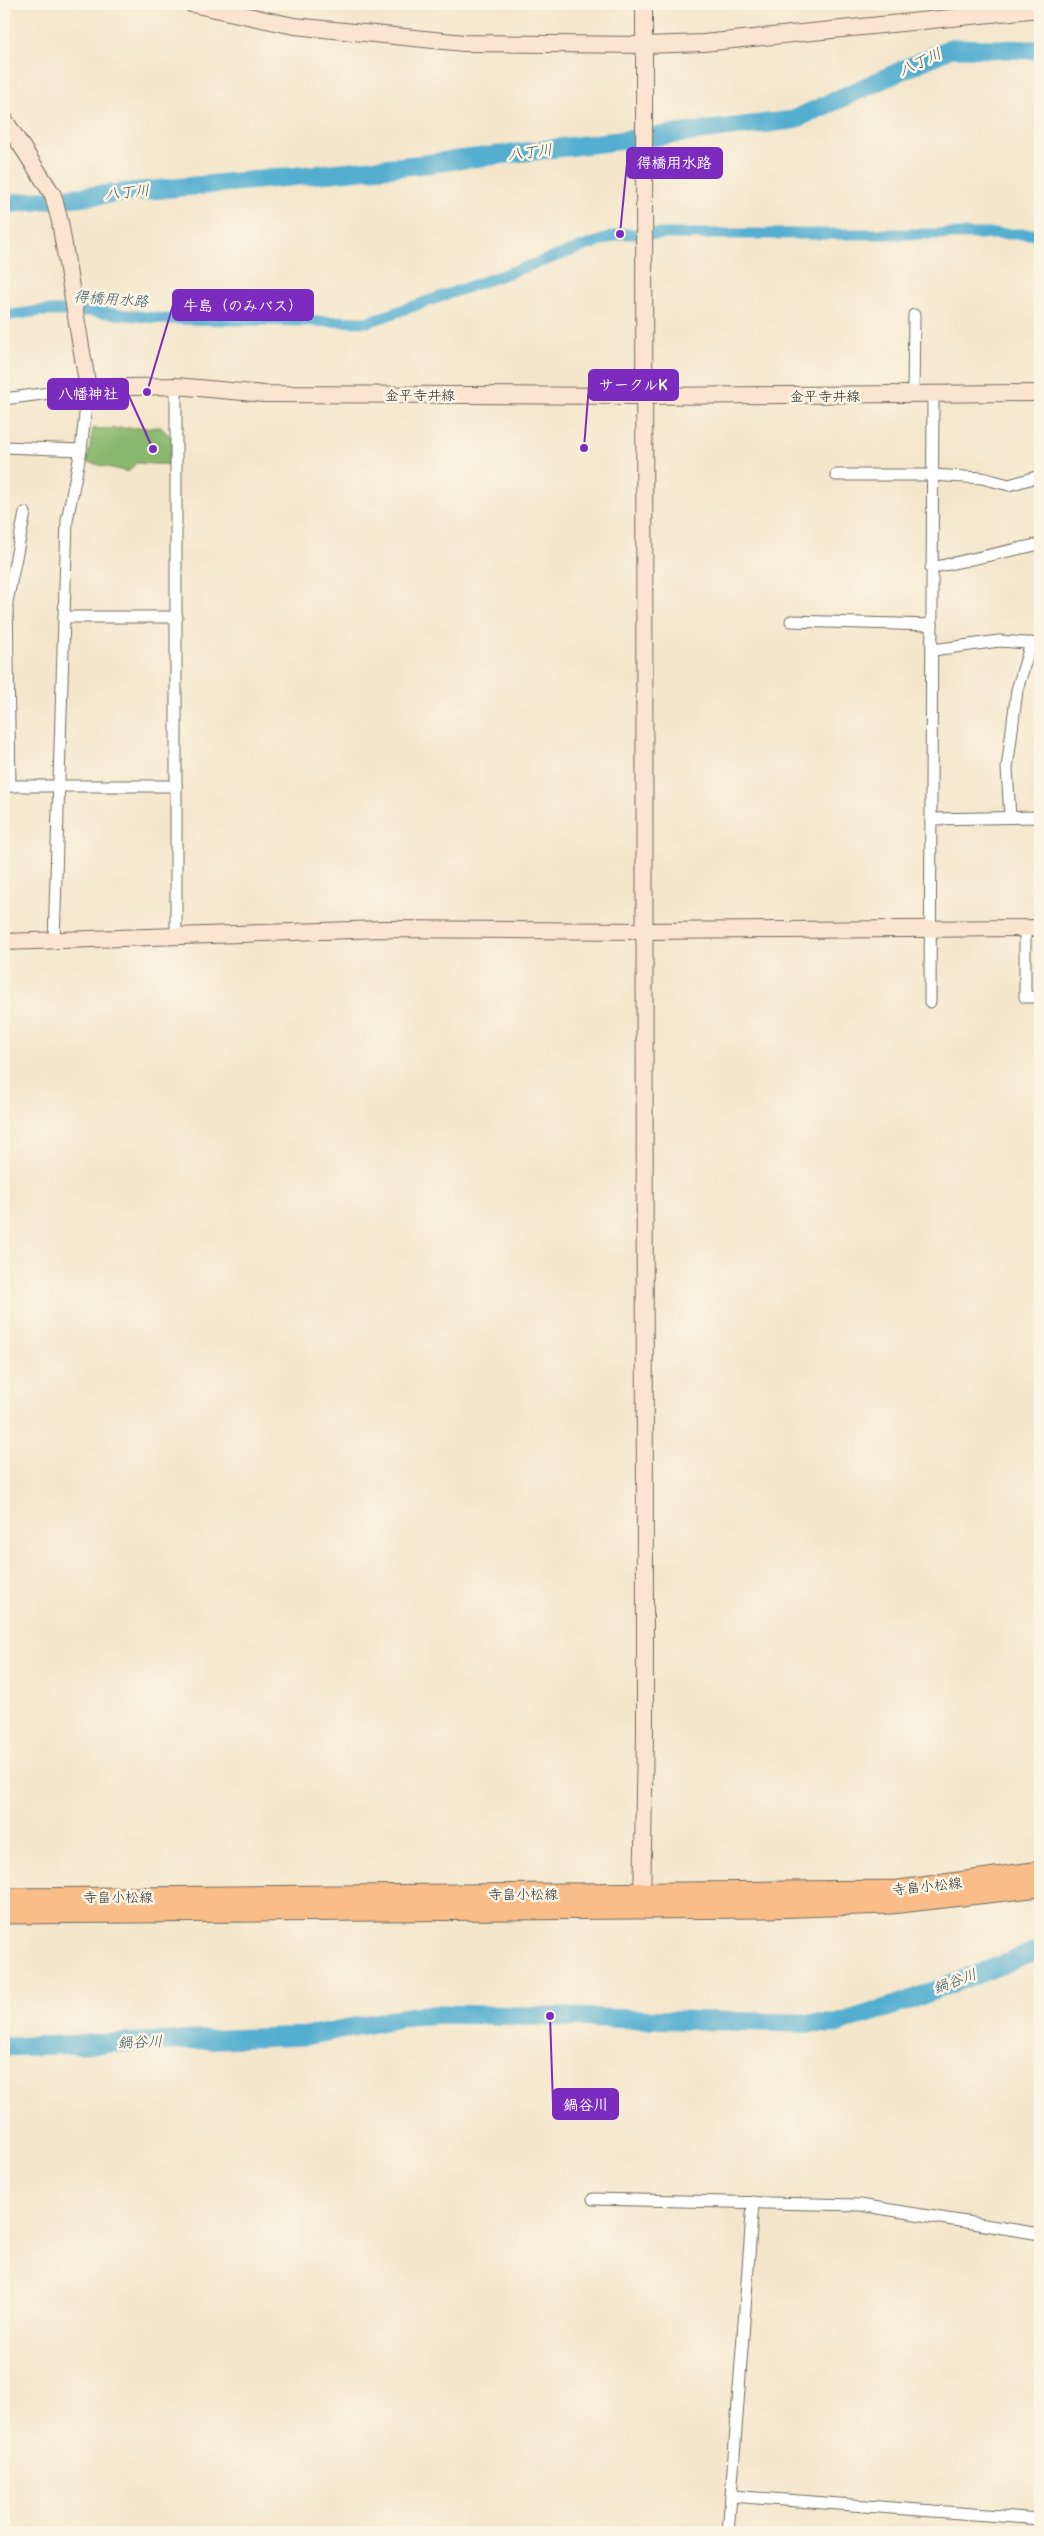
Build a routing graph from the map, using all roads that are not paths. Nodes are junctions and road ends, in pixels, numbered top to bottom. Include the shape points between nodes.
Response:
1 (192, 4) edge
2 (644, 4) edge
3 (1040, 9) edge
4 (644, 45) junction
5 (4, 119) edge
6 (914, 315) dead end
7 (176, 386) junction
8 (88, 388) junction
9 (1040, 393) edge
10 (933, 394) junction
11 (913, 395) junction
12 (643, 396) junction
13 (4, 399) edge
14 (4, 447) edge
15 (81, 450) junction
16 (836, 475) dead end
17 (931, 475) junction
18 (1040, 476) edge
19 (25, 512) dead end
20 (1040, 544) edge
21 (931, 568) junction
22 (64, 618) junction
23 (177, 618) junction
24 (791, 621) dead end
25 (932, 625) junction
26 (1035, 643) edge
27 (933, 650) junction
28 (58, 785) junction
29 (7, 786) edge
30 (176, 786) junction
31 (1010, 817) junction
32 (1040, 817) edge
33 (932, 819) junction
34 (1032, 928) edge
35 (931, 930) junction
36 (643, 931) junction
37 (176, 937) junction
38 (4, 942) edge
39 (54, 942) junction
40 (1040, 997) edge
41 (930, 1002) dead end
42 (1040, 1871) edge
43 (1040, 1887) edge
44 (4, 1898) edge
45 (643, 1900) junction
46 (4, 1914) edge
47 (594, 2199) dead end
48 (753, 2202) junction
49 (1040, 2234) edge
50 (731, 2496) junction
51 (1040, 2519) edge
52 (728, 2532) edge

1 - 4 street via 294,26 464,44
2 - 4 street
3 - 4 street via 703,43
4 - 12 street
5 - 8 street via 53,195
6 - 11 street
7 - 8 street, 金平寺井線
7 - 12 street, 金平寺井線 via 264,394
7 - 23 street
8 - 13 street
8 - 15 street
9 - 10 street, 金平寺井線
10 - 11 street, 金平寺井線
10 - 17 street
11 - 12 street, 金平寺井線
12 - 36 street
14 - 15 street
15 - 22 street via 67,520
16 - 17 street
17 - 18 street via 982,478 1009,485
17 - 21 street
19 - 29 street via 7,602
20 - 21 street
21 - 25 street
22 - 23 street
22 - 28 street
23 - 30 street
24 - 25 street
25 - 27 street
26 - 27 street via 999,641
26 - 31 street via 1017,690 1007,769
27 - 33 street
28 - 29 street
28 - 30 street
28 - 39 street
30 - 37 street
31 - 32 street
31 - 33 street
33 - 35 street
34 - 35 street
34 - 40 street via 1025,997
35 - 36 street
35 - 41 street
36 - 37 street via 382,929
36 - 45 street
37 - 39 street
38 - 39 street
42 - 45 main road, 寺畠小松線 via 899,1890
43 - 45 main road, 寺畠小松線 via 892,1904 769,1908
44 - 45 main road, 寺畠小松線
45 - 46 main road, 寺畠小松線
47 - 48 street
48 - 49 street via 860,2206
48 - 50 street
50 - 51 street
50 - 52 street

